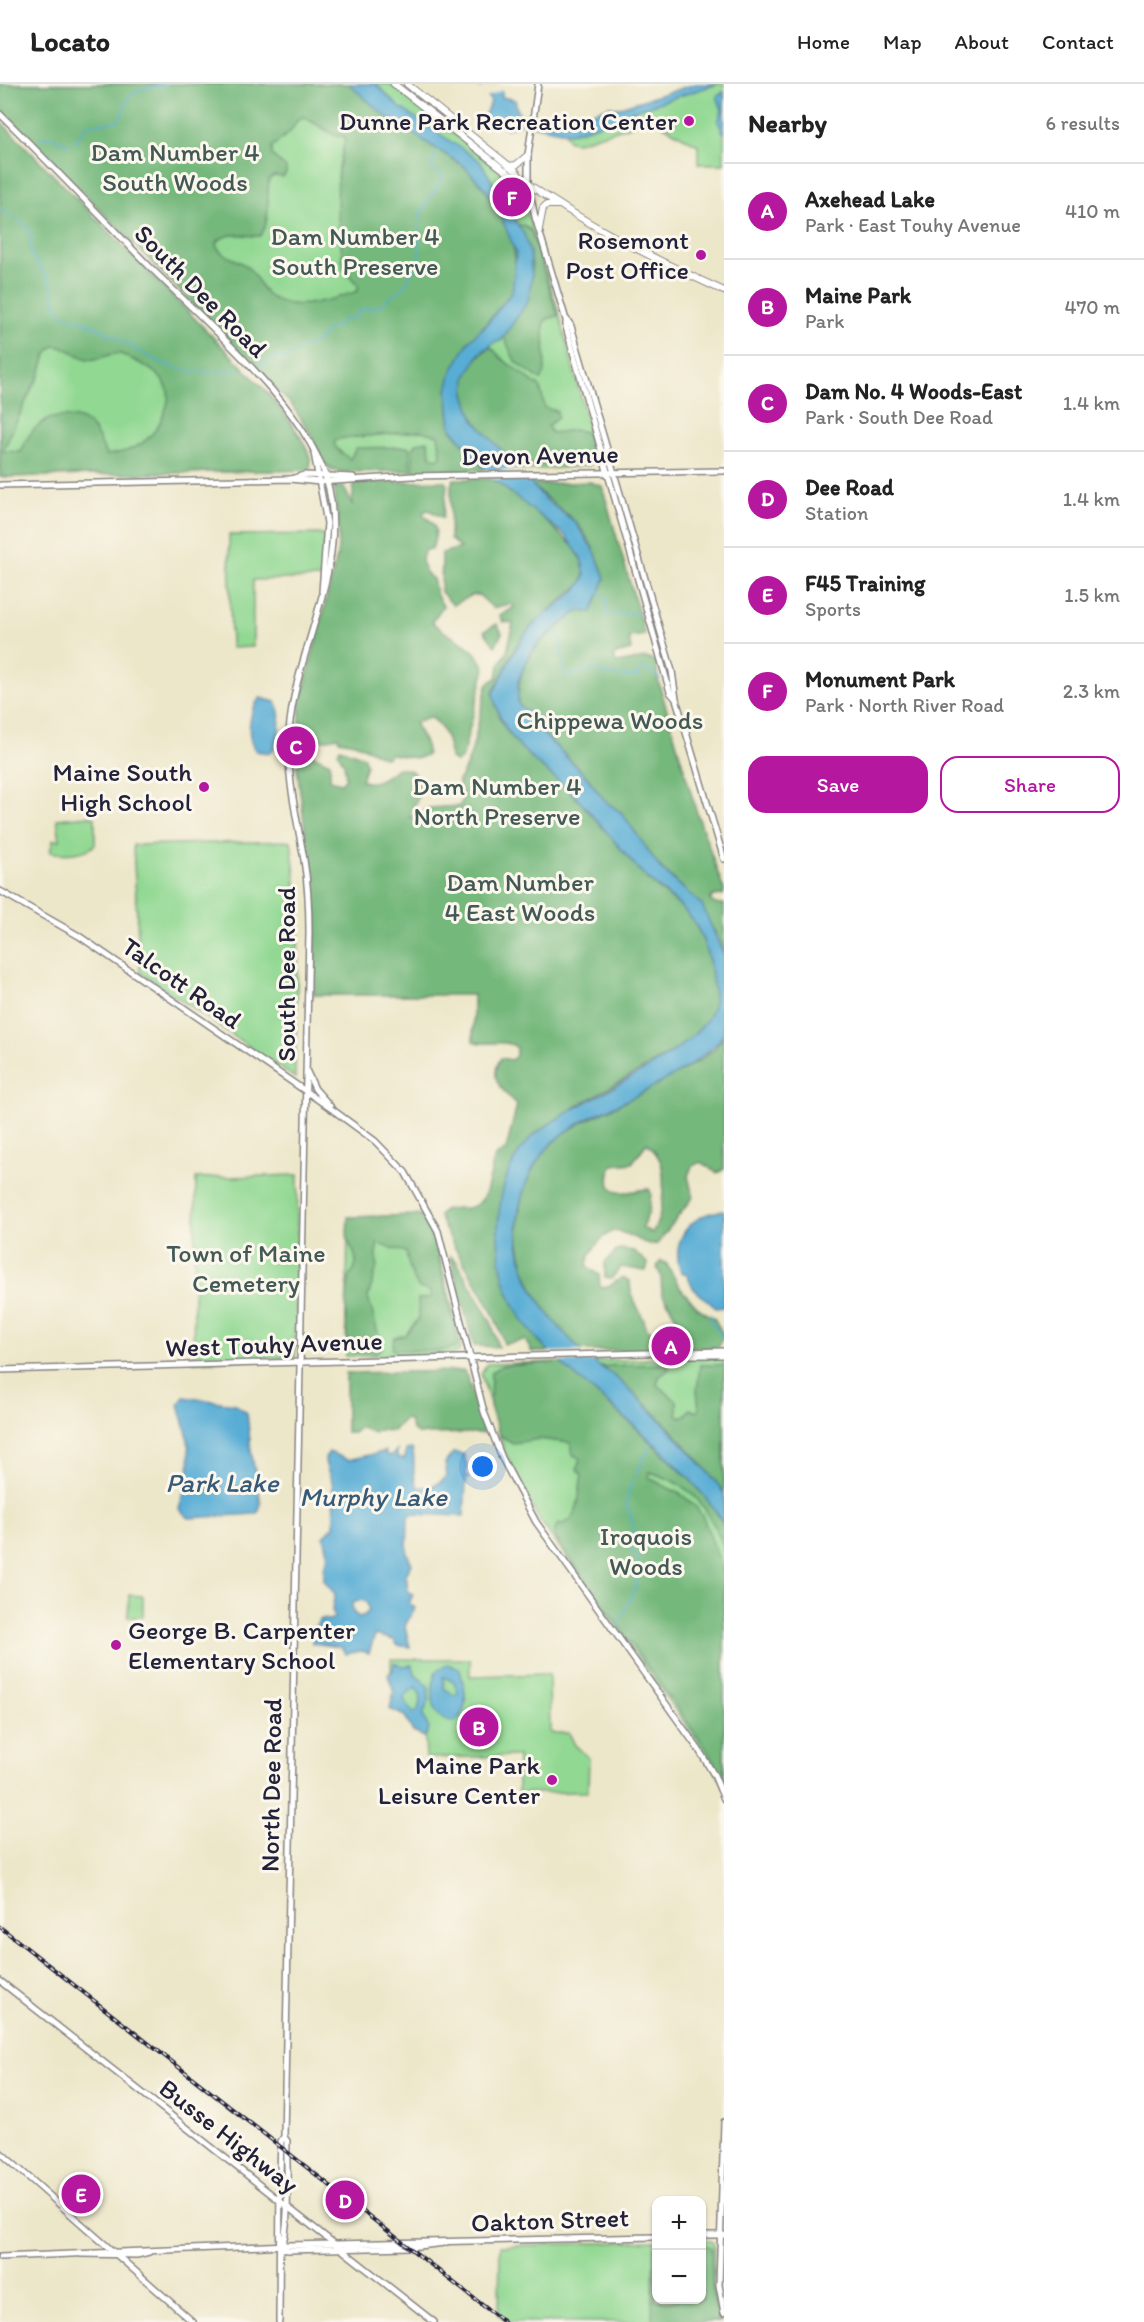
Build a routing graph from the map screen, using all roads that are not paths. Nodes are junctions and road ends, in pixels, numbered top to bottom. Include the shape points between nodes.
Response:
1 (394, 84) edge
2 (407, 84) edge
3 (538, 84) edge
4 (0, 114) edge
5 (528, 155) junction
6 (509, 166) junction
7 (521, 179) junction
8 (528, 184) junction
9 (560, 205) junction
10 (539, 229) junction
11 (724, 291) edge
12 (566, 320) junction
13 (314, 451) junction
14 (724, 471) edge
15 (318, 474) junction
16 (325, 474) junction
17 (606, 474) junction
18 (615, 474) junction
19 (357, 478) junction
20 (290, 479) junction
21 (327, 481) junction
22 (320, 482) junction
23 (0, 485) edge
24 (322, 592) junction
25 (676, 699) junction
26 (724, 859) edge
27 (0, 891) edge
28 (305, 1067) junction
29 (305, 1091) junction
30 (333, 1110) junction
31 (724, 1353) edge
32 (470, 1358) junction
33 (298, 1362) junction
34 (0, 1370) edge
35 (723, 1797) edge
36 (0, 1981) edge
37 (724, 2122) edge
38 (284, 2137) junction
39 (0, 2152) edge
40 (280, 2181) junction
41 (268, 2191) junction
42 (280, 2200) junction
43 (285, 2205) junction
44 (706, 2235) edge
45 (722, 2235) edge
46 (652, 2236) edge
47 (97, 2237) junction
48 (445, 2243) junction
49 (335, 2244) junction
50 (281, 2248) junction
51 (341, 2249) junction
52 (93, 2252) junction
53 (150, 2252) junction
54 (114, 2253) junction
55 (79, 2254) junction
56 (137, 2255) junction
57 (0, 2257) edge
58 (133, 2270) junction
59 (724, 2313) edge
60 (193, 2322) edge
61 (279, 2322) edge
62 (434, 2322) edge

1 - 7 main road via 496,165
2 - 6 main road
3 - 5 main road
4 - 13 main road, South Dee Road via 248,366 294,416
5 - 6 main road
5 - 8 main road
6 - 7 main road
7 - 8 main road
8 - 9 main road
8 - 10 main road
9 - 10 main road via 543,208
9 - 11 main road
10 - 12 main road
12 - 17 main road
12 - 18 main road
13 - 15 main road, South Dee Road
13 - 16 main road, South Dee Road
14 - 18 main road, Devon Avenue
15 - 16 main road, Devon Avenue
15 - 20 main road, Devon Avenue
15 - 22 main road, South Dee Road
16 - 19 main road, Devon Avenue
16 - 21 main road, South Dee Road
17 - 18 main road, Devon Avenue
17 - 19 main road, Devon Avenue
17 - 25 main road via 670,692
18 - 25 main road via 672,671
19 - 21 main road, Devon Avenue
20 - 22 main road, Devon Avenue
20 - 23 main road, Devon Avenue
21 - 22 main road, Devon Avenue
21 - 24 main road, South Dee Road via 333,540
22 - 24 main road, South Dee Road via 327,527
24 - 28 main road, South Dee Road via 294,695 289,733 290,786 305,864 309,911
25 - 26 main road
27 - 29 main road, Talcott Road via 79,936
28 - 29 main road, South Dee Road
28 - 30 main road via 315,1089
29 - 30 main road, Talcott Road
29 - 33 main road, South Dee Road
30 - 32 main road, Talcott Road via 391,1156 423,1201 444,1250
31 - 32 main road, West Touhy Avenue
32 - 33 main road, West Touhy Avenue
32 - 35 main road, Talcott Road via 492,1434 532,1516 699,1750
33 - 34 main road, West Touhy Avenue
33 - 38 main road, North Dee Road
36 - 41 main road, Busse Highway
37 - 45 main road
38 - 40 main road, North Dee Road via 280,2141
38 - 43 main road, North Dee Road
39 - 47 main road
40 - 41 main road
40 - 42 main road, North Dee Road
41 - 42 main road, Busse Highway
42 - 43 main road, Busse Highway
42 - 50 main road, North Dee Road
43 - 49 main road, Busse Highway
43 - 50 main road, North Dee Road via 285,2240
44 - 45 main road
45 - 59 main road
46 - 48 main road, Oakton Street
47 - 52 main road
47 - 54 main road
48 - 49 main road, Oakton Street
48 - 51 main road, Oakton Street
49 - 50 main road, Oakton Street
49 - 51 main road, Busse Highway
50 - 51 main road, Oakton Street
50 - 53 main road, Oakton Street
50 - 61 main road, North Dee Road
51 - 62 main road, Busse Highway
52 - 54 main road, Oakton Street
52 - 55 main road, Oakton Street
53 - 54 main road, Oakton Street
53 - 56 main road, Oakton Street
54 - 55 main road, Oakton Street
54 - 56 main road, Oakton Street
54 - 58 main road
55 - 57 main road, Oakton Street
56 - 58 main road
58 - 60 main road

